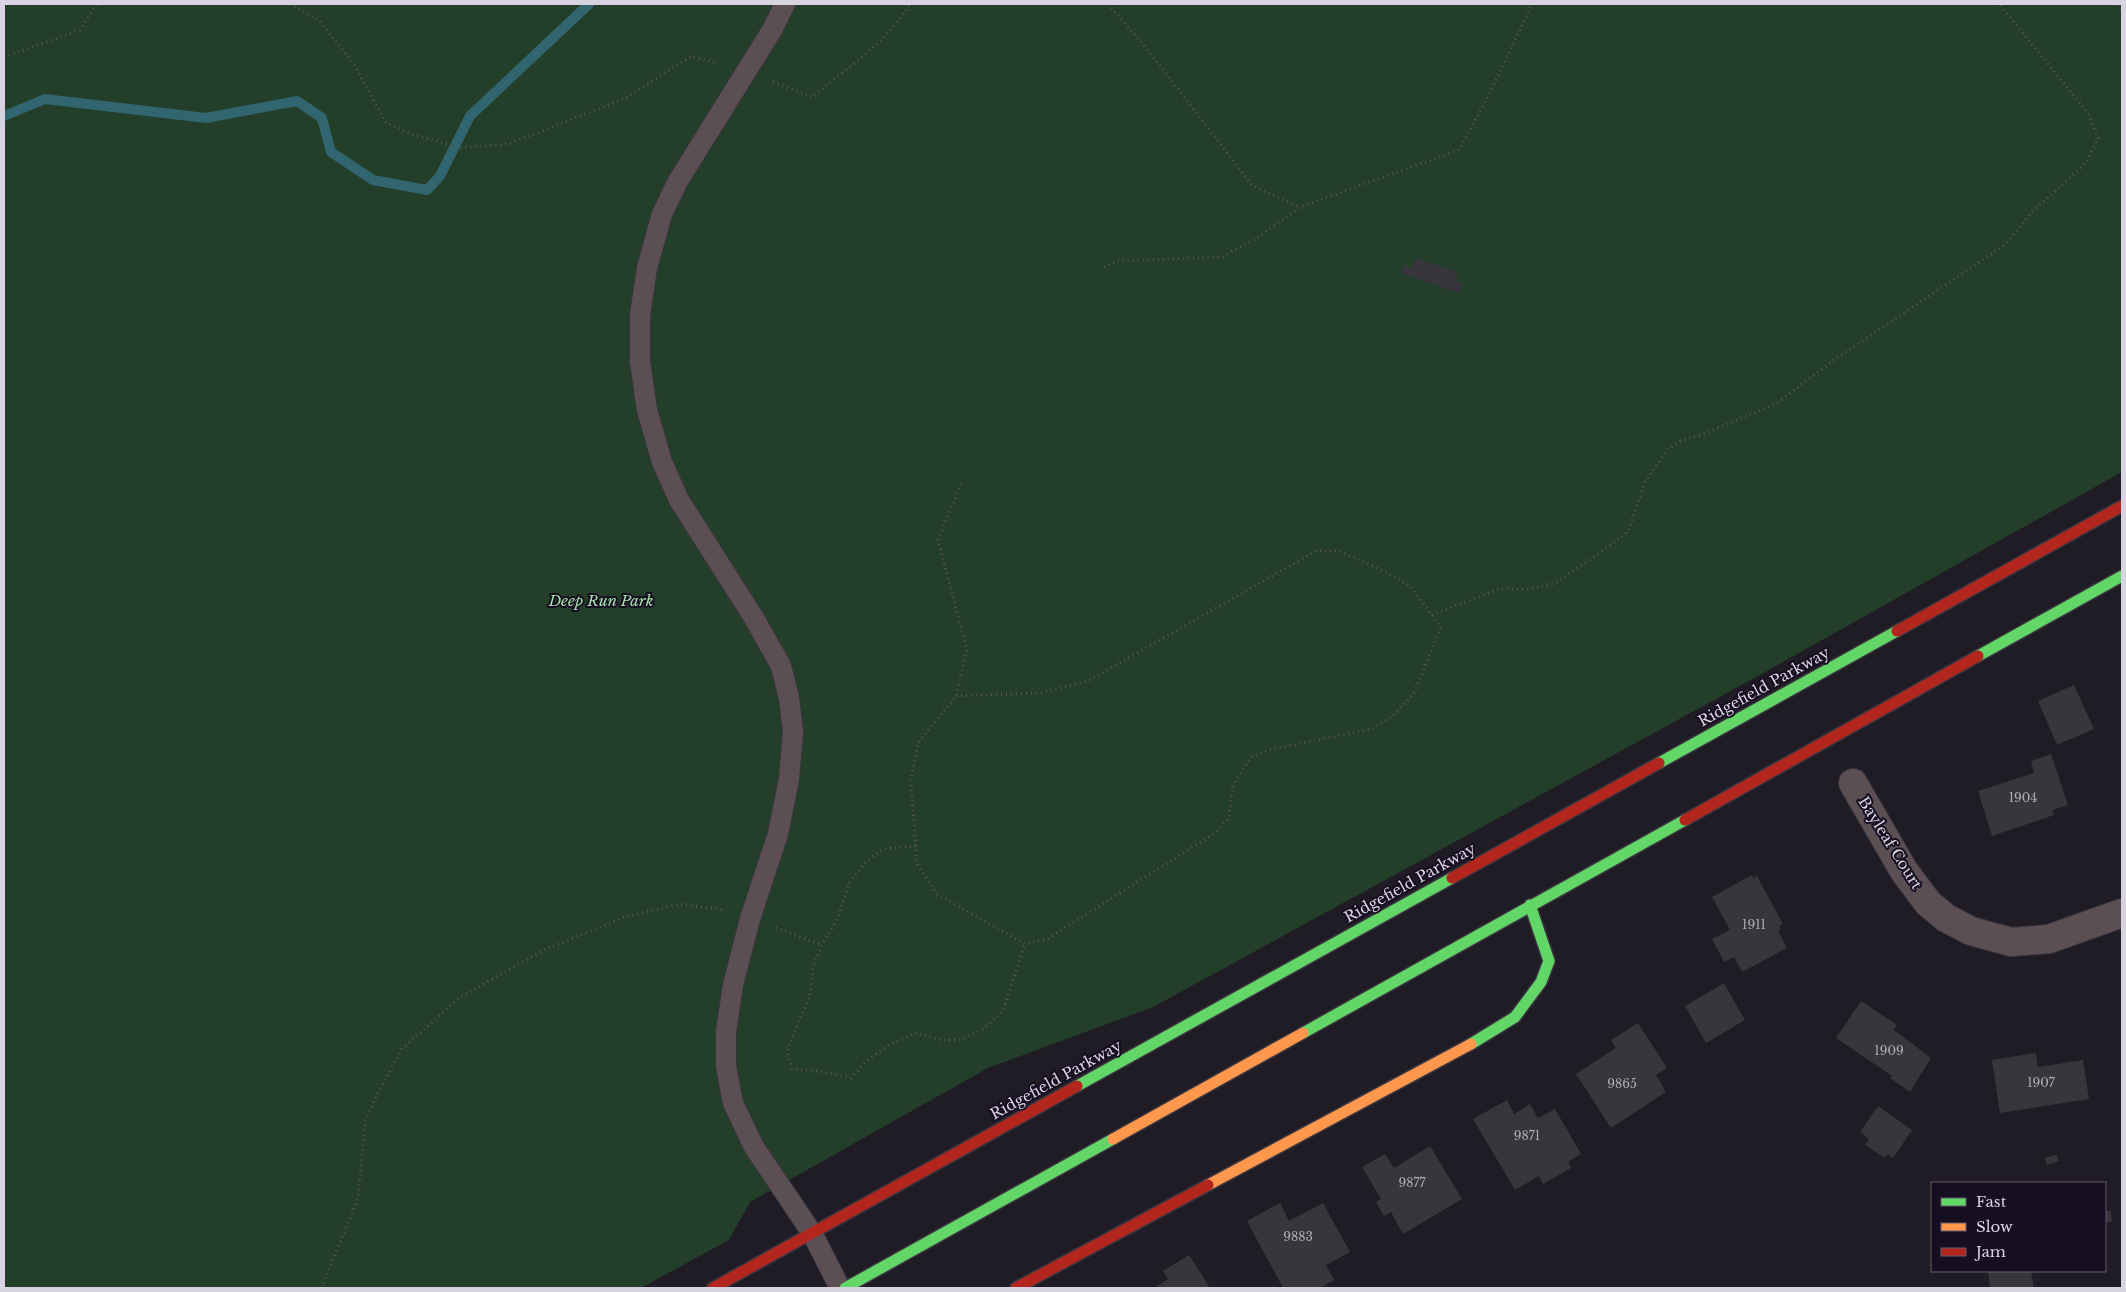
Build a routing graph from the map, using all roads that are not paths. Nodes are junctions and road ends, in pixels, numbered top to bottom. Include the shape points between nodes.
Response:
1 (785, 4) edge
2 (2122, 506) edge
3 (2122, 576) edge
4 (1853, 783) dead end
5 (1530, 905) junction
6 (2122, 913) edge
7 (812, 1234) junction
8 (714, 1288) edge
9 (840, 1288) edge
10 (845, 1288) edge
11 (1016, 1288) edge

1 - 7 lane via 678,181 662,214 647,268 640,315 640,362 647,410 662,462 679,500 781,666 790,698 793,732 790,779 778,834 750,919 733,985 726,1032 726,1066 734,1103 754,1147
2 - 7 main road, Ridgefield Parkway
3 - 5 main road
4 - 6 street, Bayleaf Court via 1904,871 1928,903 1946,918 1971,931 2011,942 2049,939
5 - 10 main road
5 - 11 main road via 1549,961 1541,982 1515,1017 1479,1040
7 - 8 main road, Ridgefield Parkway
7 - 9 lane

